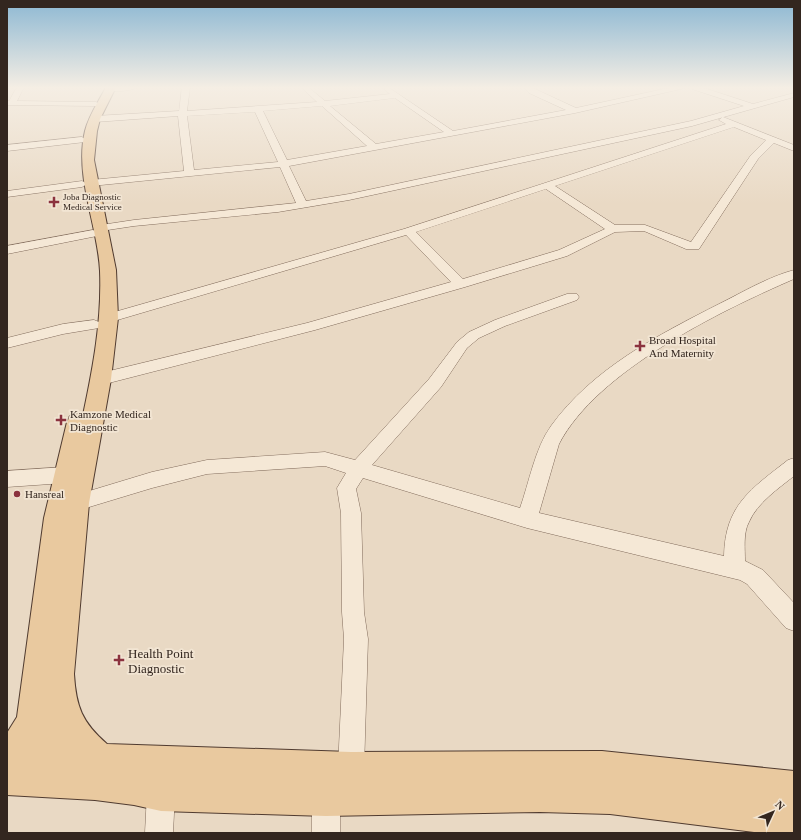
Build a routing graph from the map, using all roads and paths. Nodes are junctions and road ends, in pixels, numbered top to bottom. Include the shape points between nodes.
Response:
1 (87, 126) edge
2 (93, 126) edge
3 (183, 126) edge
4 (266, 126) edge
5 (351, 126) edge
6 (441, 126) edge
7 (494, 126) edge
8 (673, 126) edge
9 (720, 126) edge
10 (737, 126) edge
11 (452, 134) junction
12 (772, 140) junction
13 (7, 148) edge
14 (84, 148) junction
15 (375, 148) junction
16 (794, 148) edge
17 (283, 164) junction
18 (188, 173) junction
19 (87, 184) junction
20 (548, 186) junction
21 (7, 194) edge
22 (303, 205) junction
23 (613, 229) junction
24 (97, 231) junction
25 (408, 231) junction
26 (7, 250) edge
27 (794, 274) edge
28 (460, 284) junction
29 (572, 297) dead end
30 (102, 321) junction
31 (7, 343) edge
32 (101, 379) junction
33 (794, 465) edge
34 (359, 468) junction
35 (65, 475) junction
36 (7, 479) edge
37 (76, 503) junction
38 (526, 519) junction
39 (735, 569) junction
40 (794, 620) edge
41 (66, 719) junction
42 (101, 761) junction
43 (22, 768) edge
44 (351, 769) junction
45 (794, 789) edge
46 (161, 793) junction
47 (326, 798) junction
48 (794, 817) edge
49 (159, 833) edge
50 (326, 833) edge

1 - 14 main road
2 - 14 main road
3 - 18 street
4 - 17 street
5 - 15 street
6 - 11 street
7 - 11 street
8 - 22 street
9 - 20 street
10 - 12 street
11 - 15 street
12 - 16 street
12 - 23 street via 754,157 695,246 645,228
13 - 14 street
14 - 19 main road
15 - 17 street
17 - 18 street
17 - 22 street
18 - 19 street
19 - 21 street
19 - 24 main road
20 - 23 street
20 - 25 street
22 - 24 street via 134,223
23 - 28 street via 563,253
24 - 26 street
24 - 30 main road via 96,272
25 - 28 street
25 - 30 street
27 - 38 street via 752,292 665,338 608,377 581,402 557,431 550,444
28 - 32 street via 310,327
29 - 34 street via 474,335 462,345 435,383
30 - 31 street
30 - 32 main road
30 - 35 main road
32 - 37 main road
33 - 39 street via 753,501 739,521 734,545
34 - 37 street via 325,459 207,467 152,480
34 - 38 street
34 - 44 street via 346,488 351,513 356,639
35 - 36 street
35 - 43 main road via 56,518 33,723 35,742
37 - 41 main road via 58,674 58,693
38 - 39 street
39 - 40 street via 755,577
41 - 42 main road via 85,748
41 - 43 main road via 50,746
42 - 43 main road
42 - 44 main road
43 - 46 main road
44 - 45 main road via 602,768
46 - 47 main road
46 - 49 street
47 - 48 main road via 540,794 610,796
47 - 50 street

